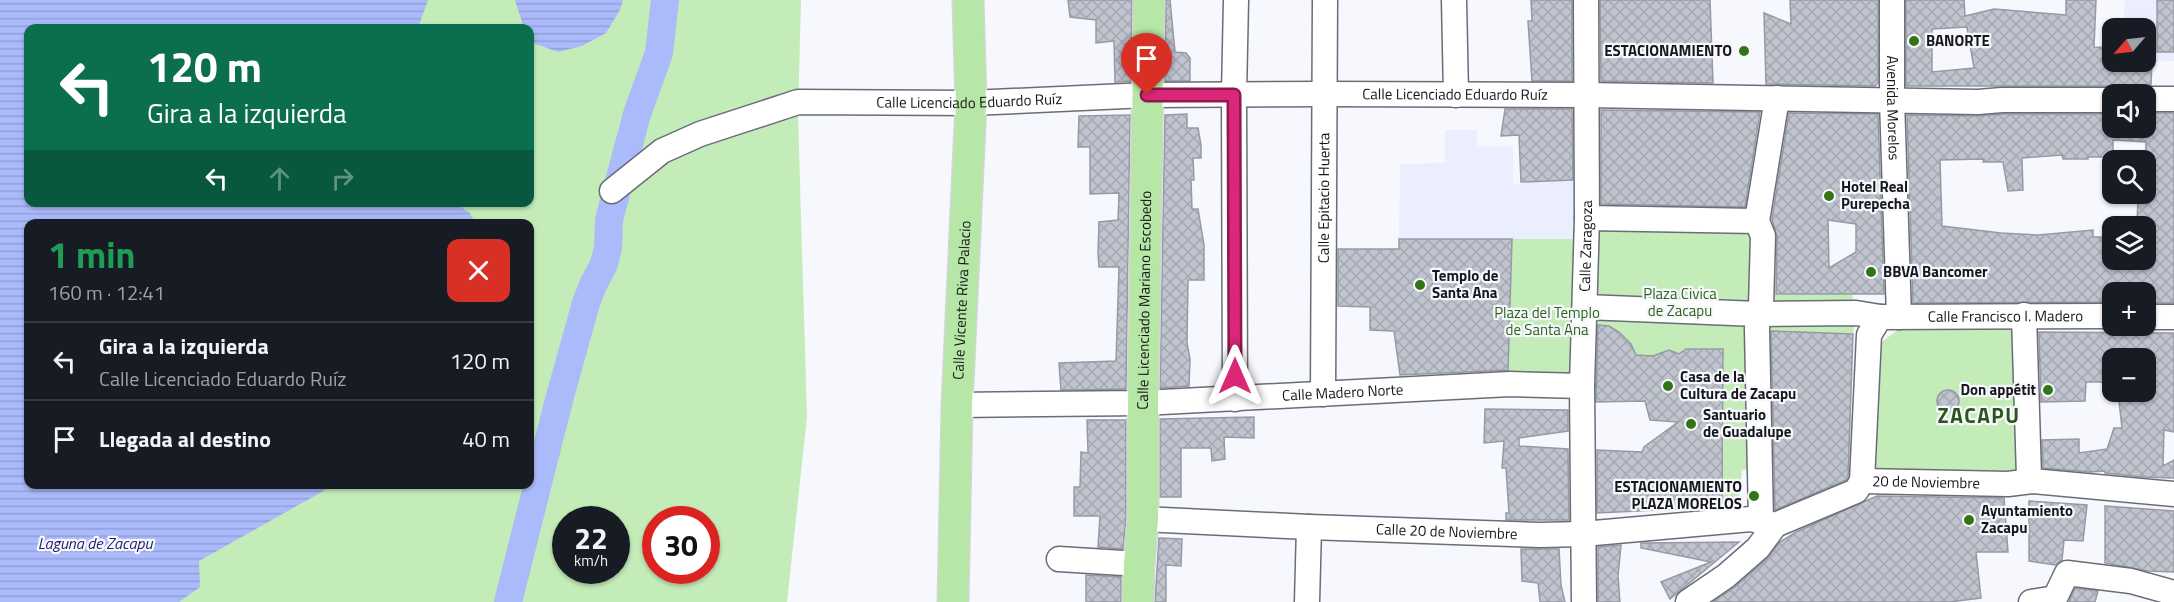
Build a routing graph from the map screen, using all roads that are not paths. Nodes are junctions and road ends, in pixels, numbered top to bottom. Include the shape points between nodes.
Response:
1 (968, 0) edge
2 (1149, 0) edge
3 (1236, 0) edge
4 (1325, 0) edge
5 (1454, 0) edge
6 (1586, 0) edge
7 (1892, 0) edge
8 (1324, 94) junction
9 (1147, 95) junction
10 (1234, 95) junction
11 (1456, 95) junction
12 (1587, 95) junction
13 (1777, 98) junction
14 (2156, 99) edge
15 (2174, 99) edge
16 (1892, 100) junction
17 (2102, 100) edge
18 (971, 103) junction
19 (617, 186) dead end
20 (1587, 218) junction
21 (1757, 221) junction
22 (1585, 307) junction
23 (1758, 314) junction
24 (2024, 315) junction
25 (2102, 316) edge
26 (1889, 317) junction
27 (2156, 317) edge
28 (2174, 317) edge
29 (1582, 386) junction
30 (1323, 394) junction
31 (1235, 399) junction
32 (1143, 403) junction
33 (957, 405) junction
34 (1752, 481) dead end
35 (1862, 481) junction
36 (2032, 481) junction
37 (2174, 494) edge
38 (1143, 519) junction
39 (1762, 522) junction
40 (1309, 528) junction
41 (1583, 534) junction
42 (1059, 559) dead end
43 (1139, 564) junction
44 (2174, 593) edge
45 (953, 602) edge
46 (1137, 602) edge
47 (1308, 602) edge
48 (1584, 602) edge
49 (1688, 602) edge
50 (2031, 602) edge

1 - 18 main road, Calle Vicente Riva Palacio
2 - 9 main road, Calle Licenciado Mariano Escobedo
3 - 10 street
4 - 8 street, Calle Epitacio Huerta
5 - 11 street
6 - 12 street, Calle Zaragoza
7 - 16 street, Avenida Morelos
8 - 10 street, Calle Licenciado Eduardo Ruíz
8 - 11 street, Calle Licenciado Eduardo Ruíz
8 - 30 street, Calle Epitacio Huerta
9 - 10 street, Calle Licenciado Eduardo Ruíz
9 - 18 street, Calle Licenciado Eduardo Ruíz
9 - 32 main road, Calle Licenciado Mariano Escobedo
10 - 31 street
11 - 12 street, Calle Licenciado Eduardo Ruíz
12 - 13 street, Calle Licenciado Eduardo Ruíz
12 - 20 street, Calle Zaragoza
13 - 16 street, Calle Licenciado Eduardo Ruíz
13 - 21 street
14 - 15 street
16 - 17 street, Calle Licenciado Eduardo Ruíz
16 - 26 street, Avenida Morelos
18 - 19 street, Calle Licenciado Eduardo Ruíz via 798,102 700,134 662,151
18 - 33 main road, Calle Vicente Riva Palacio
20 - 21 street
20 - 22 street, Calle Zaragoza
21 - 23 street via 1763,236
22 - 23 street, Calle Francisco I. Madero
22 - 29 street, Calle Zaragoza
23 - 26 street, Calle Francisco I. Madero via 1856,313
23 - 39 street
24 - 25 street, Calle Francisco I. Madero
24 - 26 street, Calle Francisco I. Madero
24 - 36 street
26 - 35 street, Avenida Morelos via 1869,335
27 - 28 street
29 - 30 street, Calle Madero Norte via 1510,384
29 - 41 street, Calle Zaragoza
30 - 31 street, Calle Madero Norte
31 - 32 street, Calle Madero Norte
32 - 33 street, Calle Madero Norte
32 - 38 main road, Calle Licenciado Mariano Escobedo
33 - 45 main road, Calle Vicente Riva Palacio
34 - 39 street
35 - 36 street, 20 de Noviembre
35 - 39 street, 20 de Noviembre via 1856,491
36 - 37 street, 20 de Noviembre
38 - 40 street, Calle 20 de Noviembre
38 - 43 main road, Calle Licenciado Mariano Escobedo
39 - 41 street, Calle 20 de Noviembre
39 - 49 street via 1758,548
40 - 41 street, Calle 20 de Noviembre
40 - 47 street
41 - 48 street, Calle Zaragoza
42 - 43 street
43 - 46 main road, Calle Licenciado Mariano Escobedo
44 - 50 street via 2131,581 2067,573 2055,598

